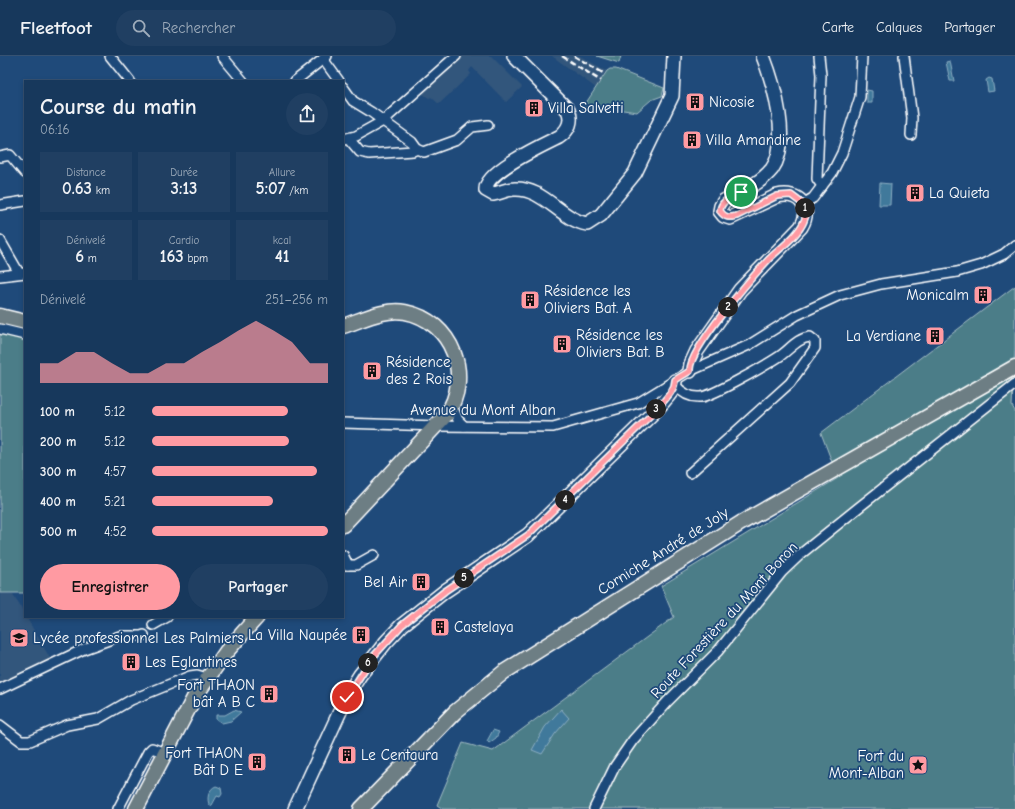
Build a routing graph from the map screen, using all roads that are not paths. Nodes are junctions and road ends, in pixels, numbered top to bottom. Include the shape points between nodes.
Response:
1 (110, 56) edge
2 (222, 56) edge
3 (456, 56) edge
4 (514, 56) edge
5 (674, 56) edge
6 (763, 56) edge
7 (819, 56) edge
8 (862, 56) edge
9 (904, 56) edge
10 (325, 58) edge
11 (127, 80) edge
12 (241, 80) edge
13 (296, 80) edge
14 (338, 80) edge
15 (344, 88) edge
16 (383, 121) junction
17 (488, 125) dead end
18 (911, 135) dead end
19 (346, 139) edge
20 (417, 149) junction
21 (0, 156) edge
22 (24, 172) edge
23 (822, 186) junction
24 (24, 201) edge
25 (803, 204) junction
26 (0, 205) edge
27 (0, 240) edge
28 (1015, 245) edge
29 (22, 273) edge
30 (0, 276) edge
31 (0, 316) edge
32 (24, 322) edge
33 (344, 326) edge
34 (0, 329) edge
35 (24, 335) edge
36 (1015, 367) edge
37 (690, 371) junction
38 (675, 383) junction
39 (1015, 384) edge
40 (452, 406) junction
41 (344, 423) edge
42 (437, 426) junction
43 (464, 426) junction
44 (690, 473) dead end
45 (344, 524) edge
46 (374, 555) dead end
47 (345, 565) edge
48 (165, 618) edge
49 (256, 618) edge
50 (153, 625) dead end
51 (144, 635) dead end
52 (207, 678) junction
53 (0, 689) edge
54 (0, 725) edge
55 (165, 753) junction
56 (118, 809) edge
57 (136, 809) edge
58 (294, 809) edge
59 (361, 809) edge
60 (594, 809) edge

1 - 11 street
2 - 12 street
3 - 16 street
4 - 5 street via 568,110 570,123 565,133 513,161 490,178 486,190 493,194 514,189 528,190 575,220 586,224 601,215 635,173 672,96
6 - 25 street via 777,108 781,134 778,153 767,174 724,202 720,211 730,218 785,194 797,197
7 - 23 street via 821,75 817,179
8 - 23 street via 860,97 842,153
9 - 18 street via 912,118
10 - 13 street
10 - 14 street
15 - 16 street via 353,100
16 - 19 street
16 - 20 street via 412,142
17 - 20 street via 472,127 457,140 424,152
19 - 20 street via 360,152 369,154
21 - 22 street via 10,155
23 - 25 street via 813,198
24 - 26 street
25 - 37 street via 806,215 801,227 740,290 697,351 690,364
27 - 29 street
28 - 37 street, Avenue du Mont Alban via 1004,254 981,265 958,272 881,284 840,295 796,315 749,344
29 - 30 street
31 - 32 main road
33 - 40 main road via 390,312 404,312 437,326 449,342 456,358 458,385
34 - 35 street
36 - 59 main road, Corniche André de Joly via 741,523 504,672 455,712
37 - 38 street, Avenue du Mont Alban
38 - 43 street, Avenue du Mont Alban via 638,403 553,427
38 - 44 street via 683,393 692,397 702,397 780,356 803,337 810,337 814,341 815,348 790,383
38 - 58 street via 658,408 528,535 445,591 402,625 386,642 348,694
39 - 60 street, Route Forestière du Mont Boron via 802,553 782,572 718,651 633,740 615,766
40 - 42 main road
40 - 43 street via 458,420
41 - 42 street, Avenue du Mont Alban
42 - 43 street, Avenue du Mont Alban
42 - 45 main road
46 - 47 street via 356,565
48 - 50 street
49 - 52 main road
51 - 53 street via 120,636 84,649
52 - 54 street via 190,676 131,700 98,719 67,725 30,741 21,741
52 - 55 main road
55 - 56 street via 152,748 148,752
55 - 57 main road

